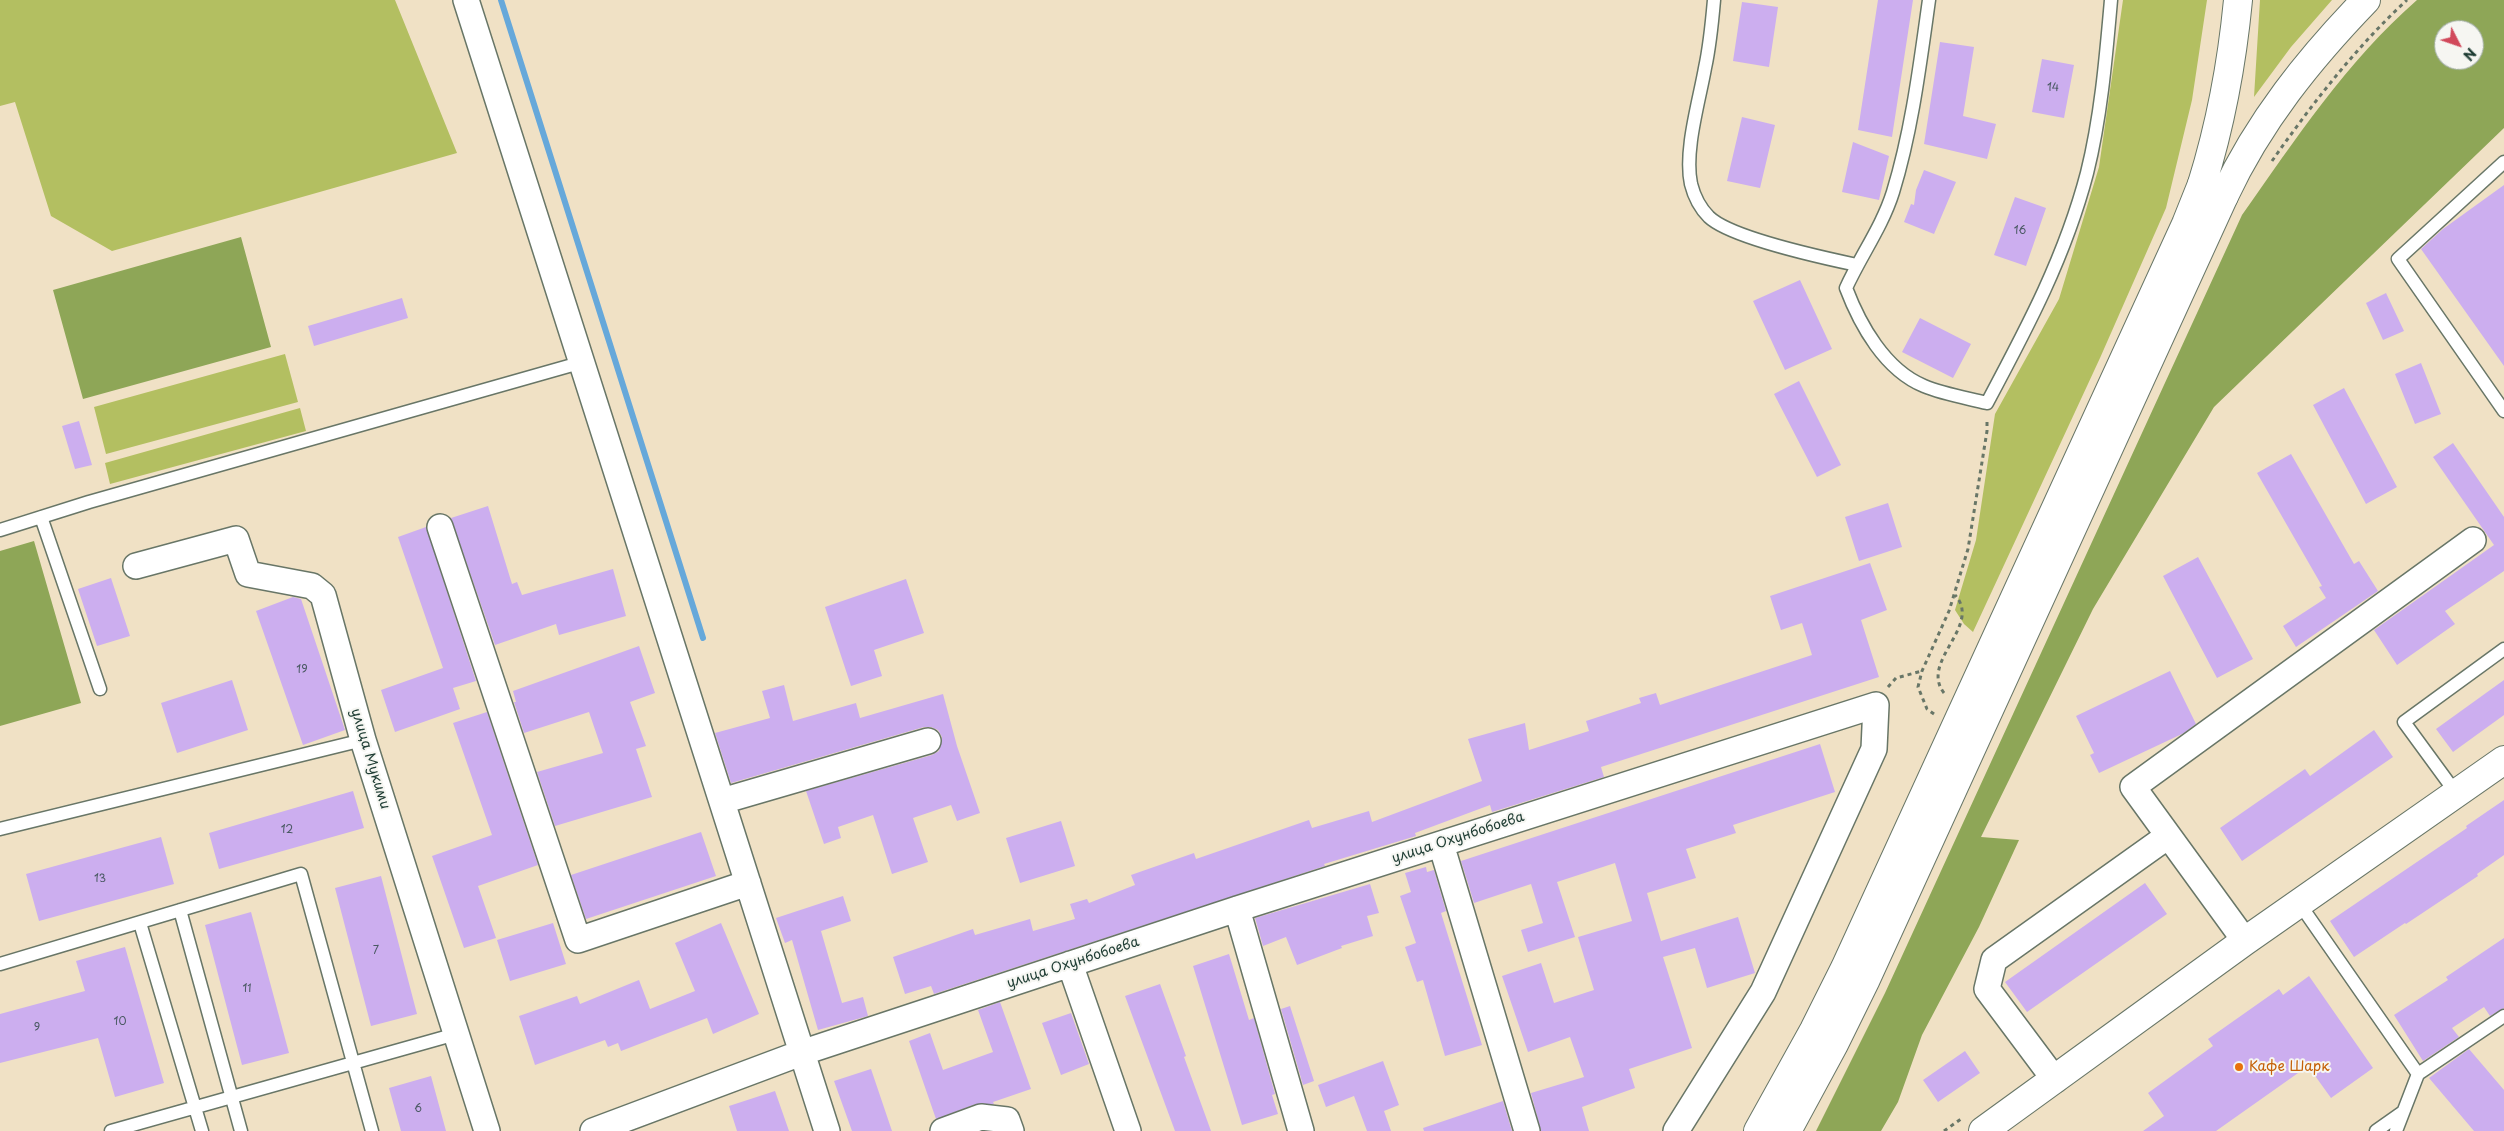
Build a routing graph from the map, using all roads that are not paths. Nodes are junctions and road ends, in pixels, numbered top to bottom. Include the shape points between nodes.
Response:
1 (466, 0) edge
2 (1714, 0) edge
3 (1929, 0) edge
4 (2111, 0) edge
5 (2238, 0) edge
6 (2366, 0) edge
7 (2504, 162) edge
8 (2213, 190) junction
9 (1857, 265) junction
10 (583, 362) junction
11 (2504, 411) edge
12 (41, 517) junction
13 (440, 527) dead end
14 (0, 530) edge
15 (2473, 540) dead end
16 (136, 566) dead end
17 (2504, 649) edge
18 (100, 689) dead end
19 (363, 740) junction
20 (928, 741) dead end
21 (2504, 760) edge
22 (2456, 793) junction
23 (722, 800) junction
24 (0, 829) edge
25 (2168, 836) junction
26 (1441, 844) junction
27 (748, 883) junction
28 (2299, 903) junction
29 (1237, 909) junction
30 (180, 910) junction
31 (140, 923) junction
32 (2245, 941) junction
33 (0, 964) edge
34 (1070, 964) junction
35 (2504, 1016) edge
36 (456, 1034) junction
37 (801, 1053) junction
38 (352, 1063) junction
39 (2418, 1074) junction
40 (2055, 1080) junction
41 (232, 1097) junction
42 (195, 1108) junction
43 (2403, 1112) junction
44 (111, 1131) edge
45 (202, 1131) edge
46 (241, 1131) edge
47 (372, 1131) edge
48 (487, 1131) edge
49 (593, 1131) edge
50 (827, 1131) edge
51 (943, 1131) edge
52 (1011, 1131) edge
53 (1128, 1131) edge
54 (1301, 1131) edge
55 (1528, 1131) edge
56 (1676, 1131) edge
57 (1758, 1131) edge
58 (1787, 1131) edge
59 (1983, 1131) edge
60 (2376, 1131) edge
61 (2396, 1131) edge

1 - 10 street
2 - 9 lane via 1691,145 1691,185 1696,198 1710,218 1730,230 1820,258
3 - 9 lane via 1907,137 1893,192 1877,233
4 - 9 lane via 2102,85 2087,173 2042,300 1988,403 1923,386 1890,363 1856,314 1846,288
5 - 8 main road
6 - 8 main road via 2325,43 2266,119 2241,159
7 - 11 lane via 2398,259
8 - 57 main road via 2182,233 1845,968
8 - 58 main road via 1866,979
10 - 12 lane
10 - 23 street
12 - 14 lane
12 - 18 lane
13 - 27 street via 578,940
15 - 25 street via 2132,787
16 - 19 street, улица Мукими via 236,539 248,574 312,586 323,595
17 - 22 lane via 2404,722
19 - 24 lane
19 - 36 street, улица Мукими
20 - 23 street
21 - 22 main road
22 - 28 main road
23 - 27 street
25 - 32 street
25 - 40 street via 1994,960 1987,989
26 - 29 street, улица Охунбобоева
26 - 55 street
26 - 56 street, улица Охунбобоева via 1876,705 1874,749 1763,992
27 - 37 street
28 - 32 main road
28 - 39 lane
29 - 34 street, улица Охунбобоева
29 - 54 street
30 - 31 lane
30 - 38 lane via 301,874
30 - 41 lane
31 - 33 lane
31 - 42 lane
32 - 40 main road
34 - 37 street, улица Охунбобоева
34 - 53 street
35 - 39 lane
36 - 38 lane
36 - 48 street, улица Мукими
37 - 49 street, улица Охунбобоева
37 - 50 street
38 - 41 lane
38 - 47 lane
39 - 43 lane
40 - 59 main road
41 - 42 lane
41 - 46 lane
42 - 44 lane
42 - 45 lane
43 - 60 lane
43 - 61 lane
51 - 52 street via 981,1117 1008,1120

